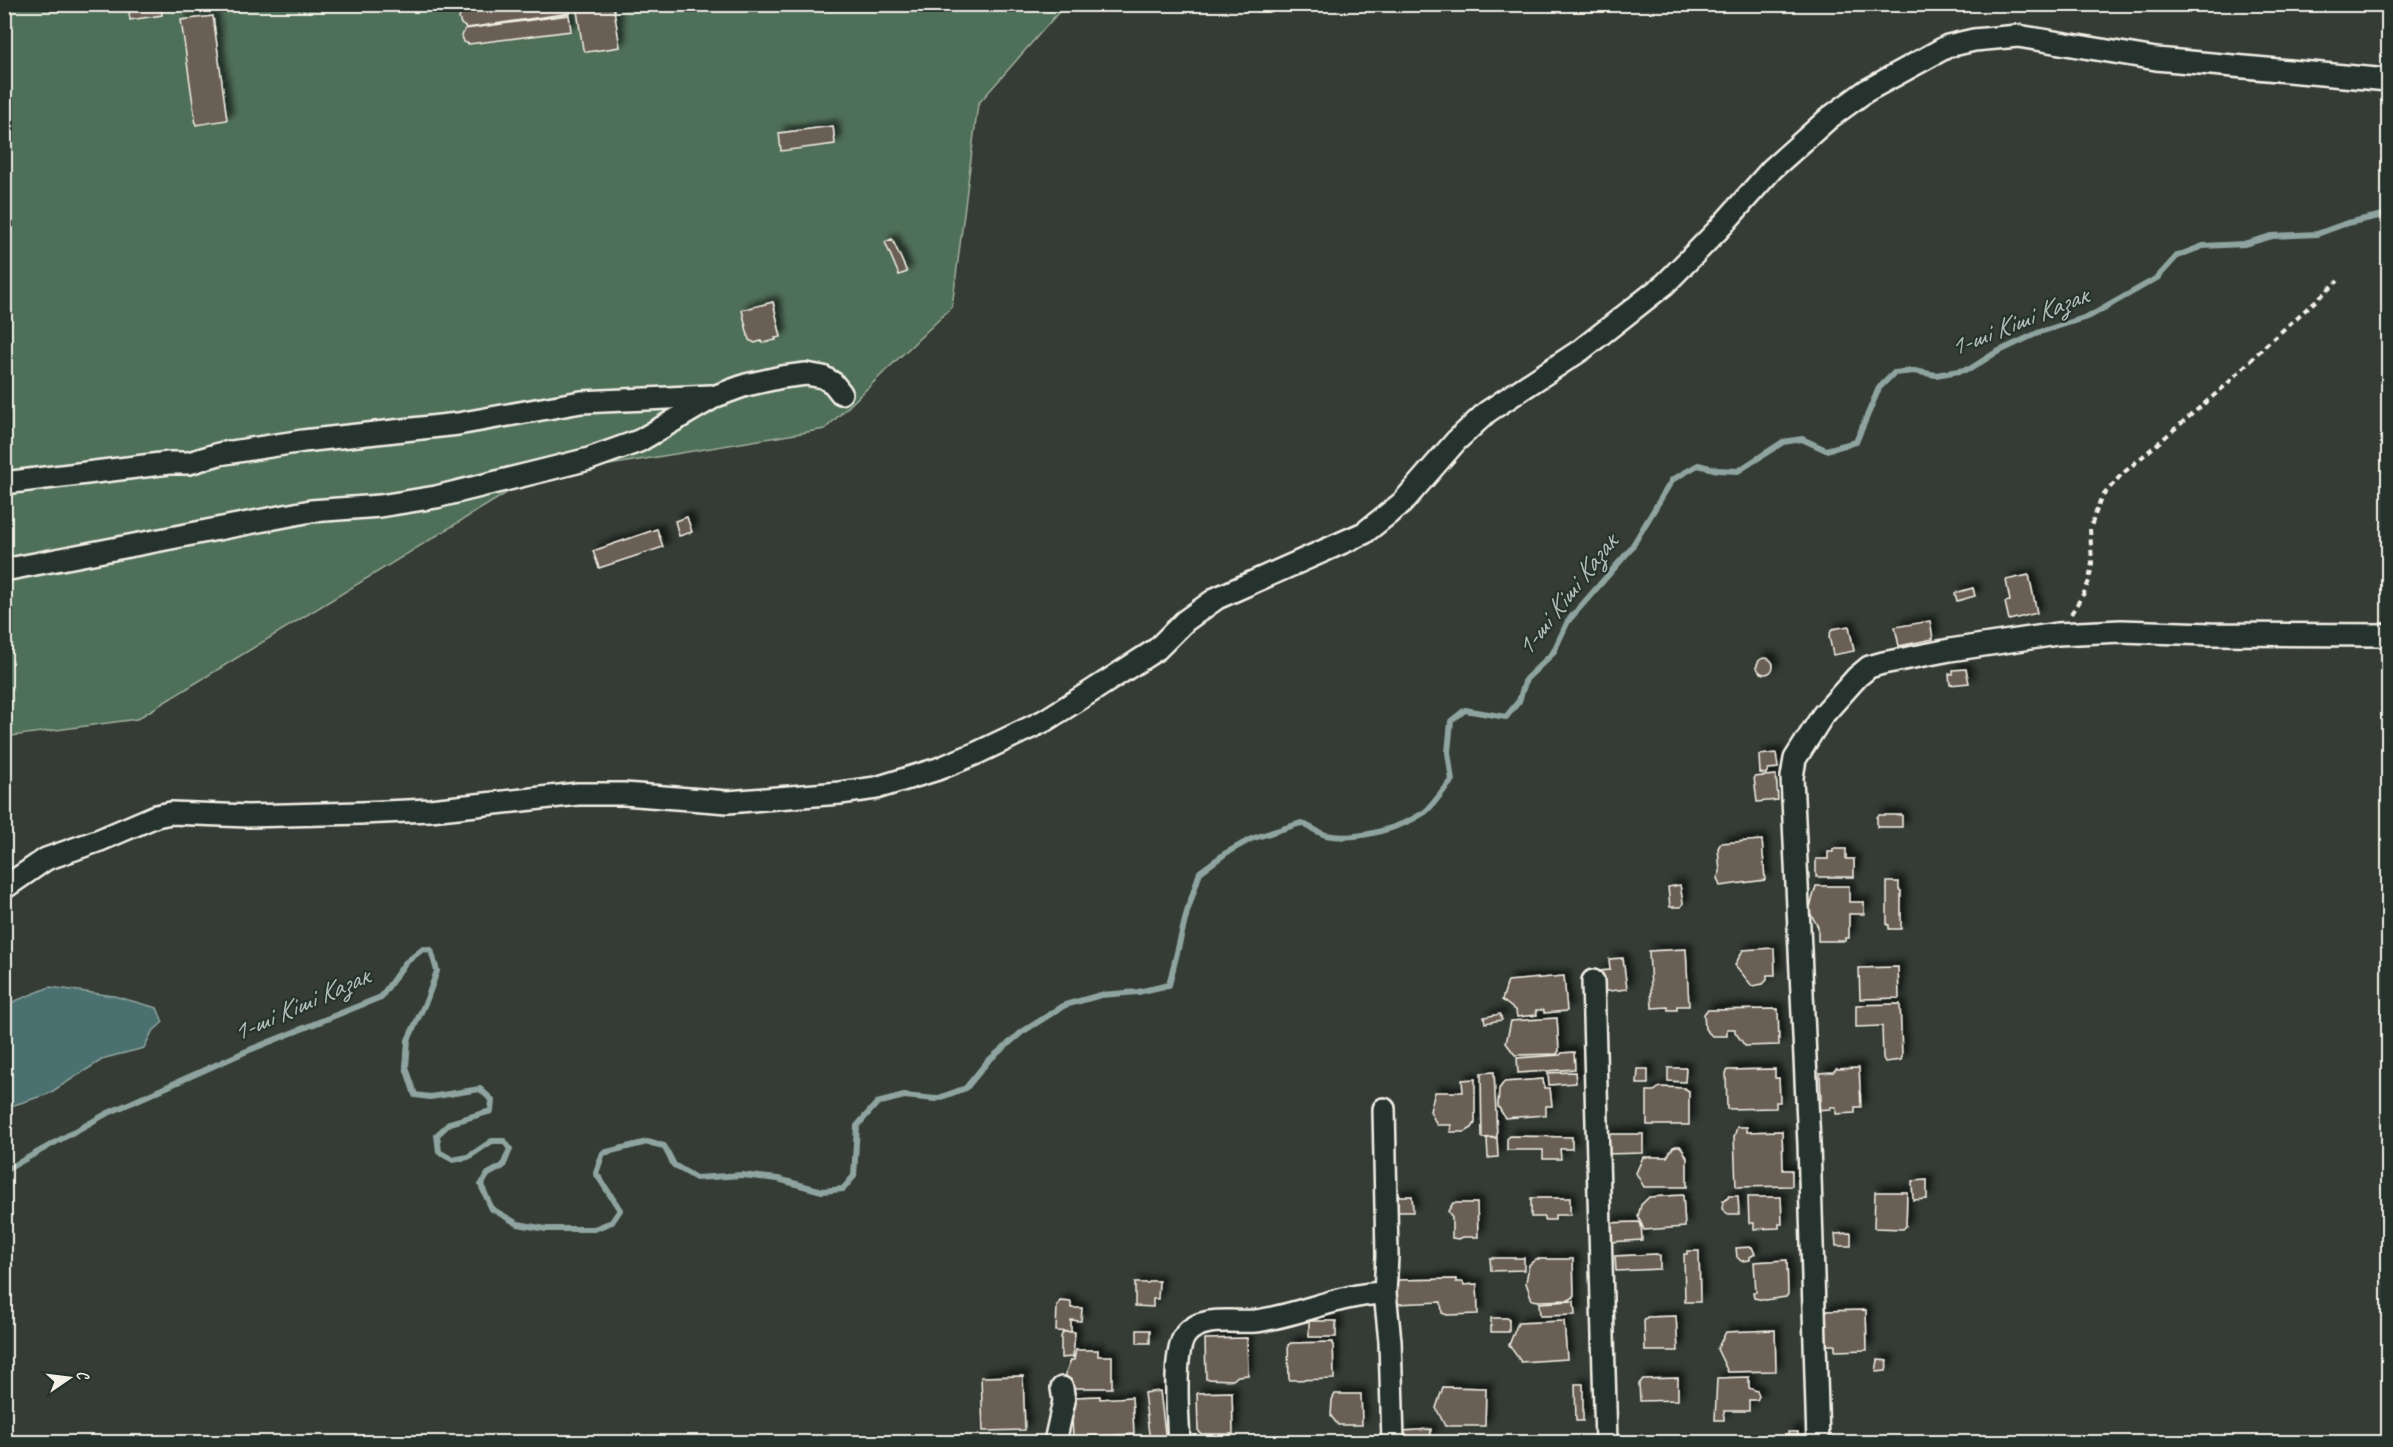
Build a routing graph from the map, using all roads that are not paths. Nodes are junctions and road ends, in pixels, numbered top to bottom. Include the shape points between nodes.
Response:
1 (2388, 80) edge
2 (841, 393) dead end
3 (716, 396) junction
4 (4, 483) edge
5 (4, 570) edge
6 (2387, 632) edge
7 (4, 888) edge
8 (1593, 981) dead end
9 (1384, 1109) dead end
10 (1385, 1293) junction
11 (1062, 1388) dead end
12 (1055, 1443) edge
13 (1179, 1443) edge
14 (1393, 1443) edge
15 (1606, 1443) edge
16 (1818, 1443) edge

1 - 7 street via 2156,59 2018,36 1948,46 1866,91 1829,118 1772,169 1665,284 1581,350 1487,412 1402,503 1364,533 1217,598 1185,621 1157,649 1092,692 1044,721 938,769 876,788 728,802 578,794 430,810 248,816 171,813 46,859
2 - 3 street via 823,377 806,374 746,385
3 - 4 street via 581,402 458,424 230,452 189,463
3 - 5 street via 619,449 457,492 380,506 301,513
6 - 16 street via 2121,631 2057,634 1950,650 1869,667 1844,689 1812,729 1795,759 1792,777
8 - 15 street
9 - 10 street
10 - 13 street via 1344,1297 1268,1319 1196,1326 1181,1344 1177,1382
10 - 14 street
11 - 12 street via 1064,1401

